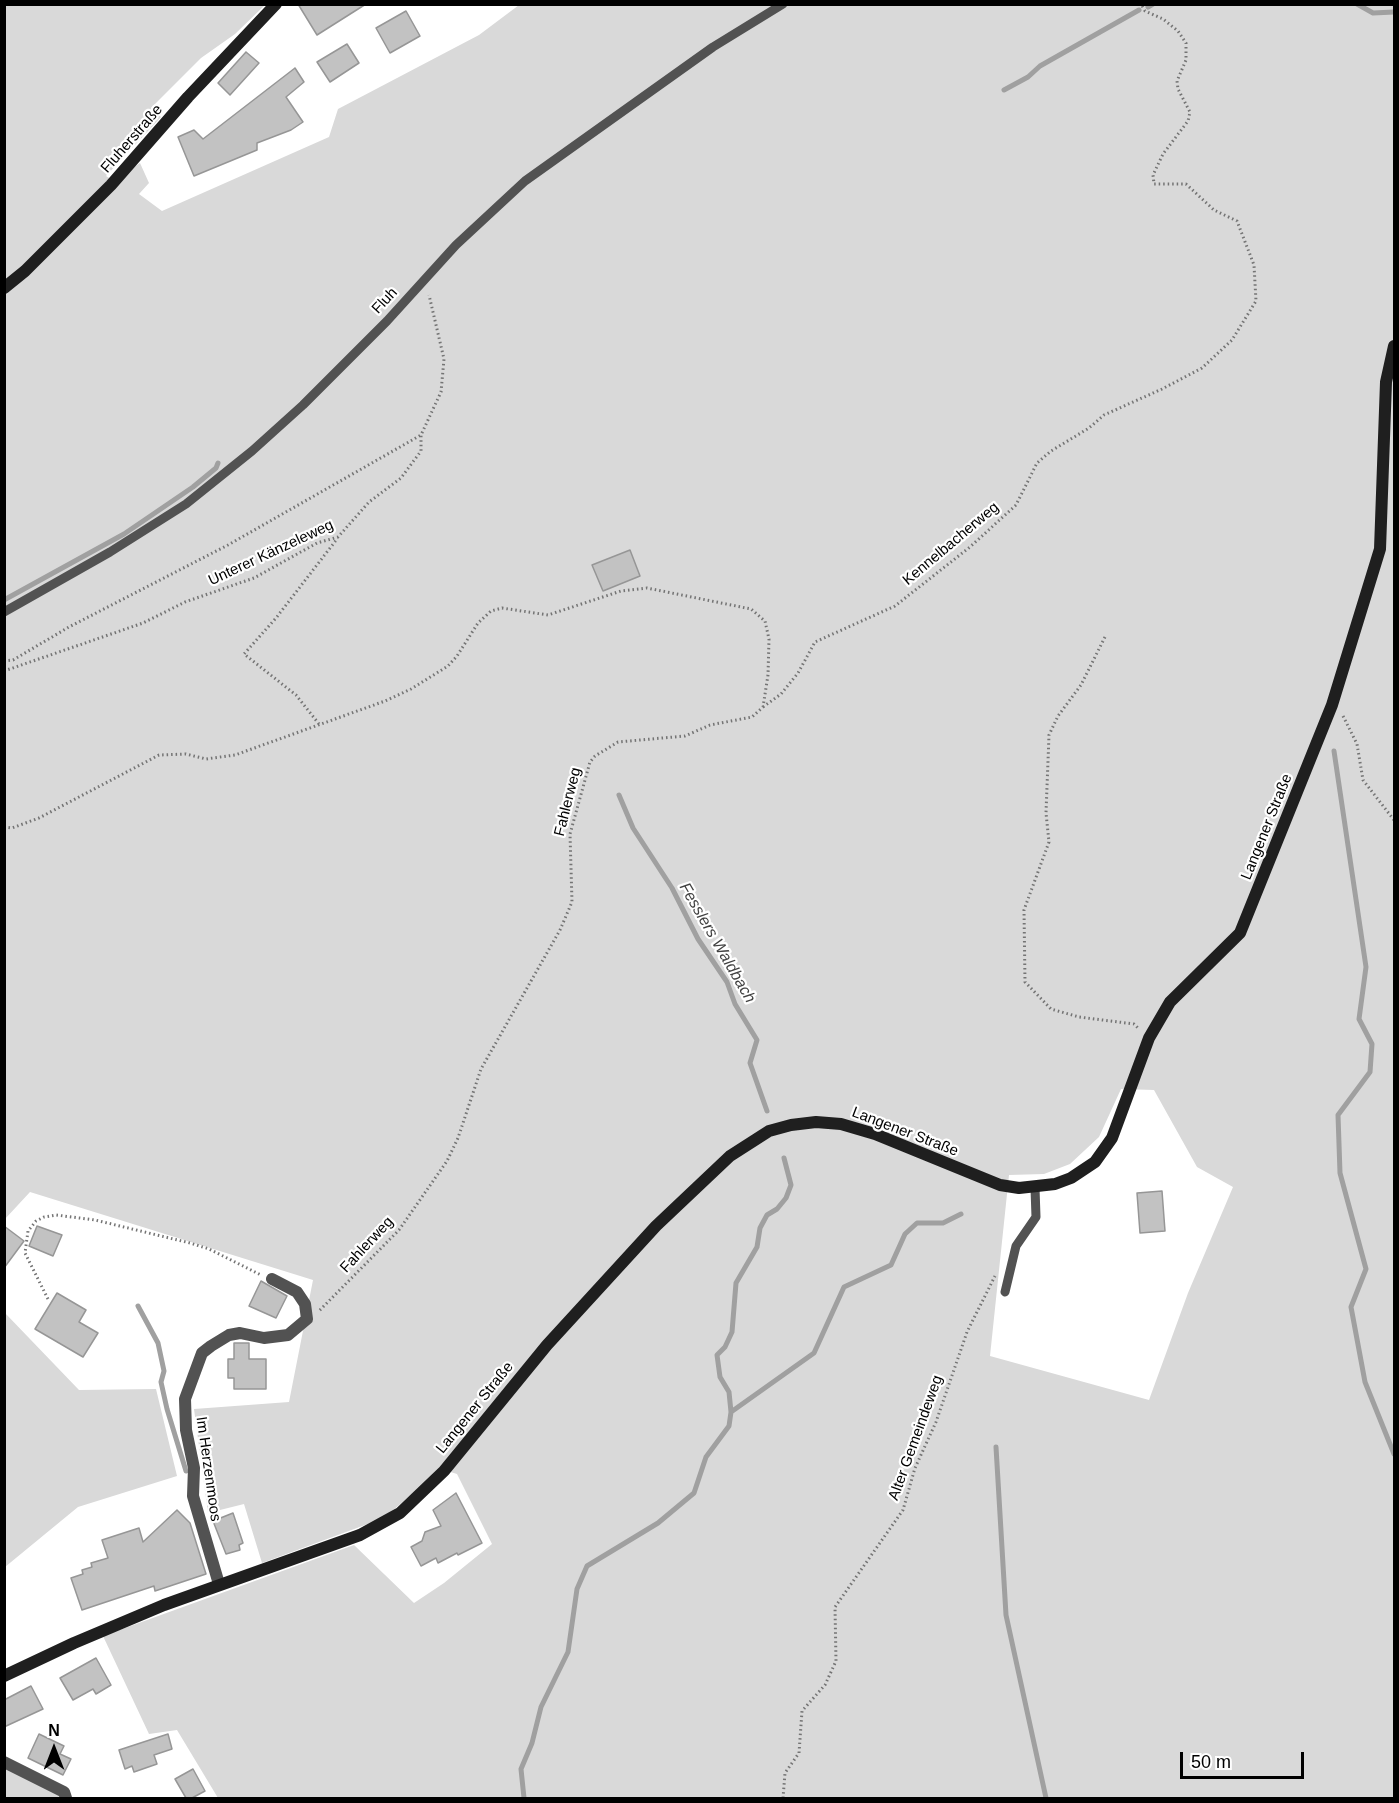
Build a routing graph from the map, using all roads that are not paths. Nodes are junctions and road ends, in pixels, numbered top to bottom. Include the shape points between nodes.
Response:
1 (276, 4) edge
2 (783, 4) edge
3 (4, 288) edge
4 (1395, 346) edge
5 (4, 612) edge
6 (1035, 1188) junction
7 (273, 1280) road end
8 (1005, 1292) dead end
9 (219, 1584) junction
10 (4, 1676) edge
11 (4, 1762) edge
12 (66, 1798) edge

1 - 3 main road, Fluherstraße via 105,192
2 - 5 lane, Fluh via 713,47 525,181 485,216 303,405 186,504
4 - 6 main road, Langener Straße via 1386,382 1380,549 1334,698 1240,933 1170,1002 1149,1038 1120,1120 1095,1162 1071,1178
6 - 8 lane via 1036,1217 1016,1246
6 - 9 main road, Langener Straße via 1000,1185 842,1124 816,1122 769,1131 730,1156 656,1226 547,1345 444,1471 406,1508 360,1535
7 - 9 street, Im Herzenmoos via 297,1292 307,1319 288,1335 264,1338 240,1333 211,1346 202,1353 185,1399 194,1496
9 - 10 main road, Langener Straße
11 - 12 street via 64,1792

